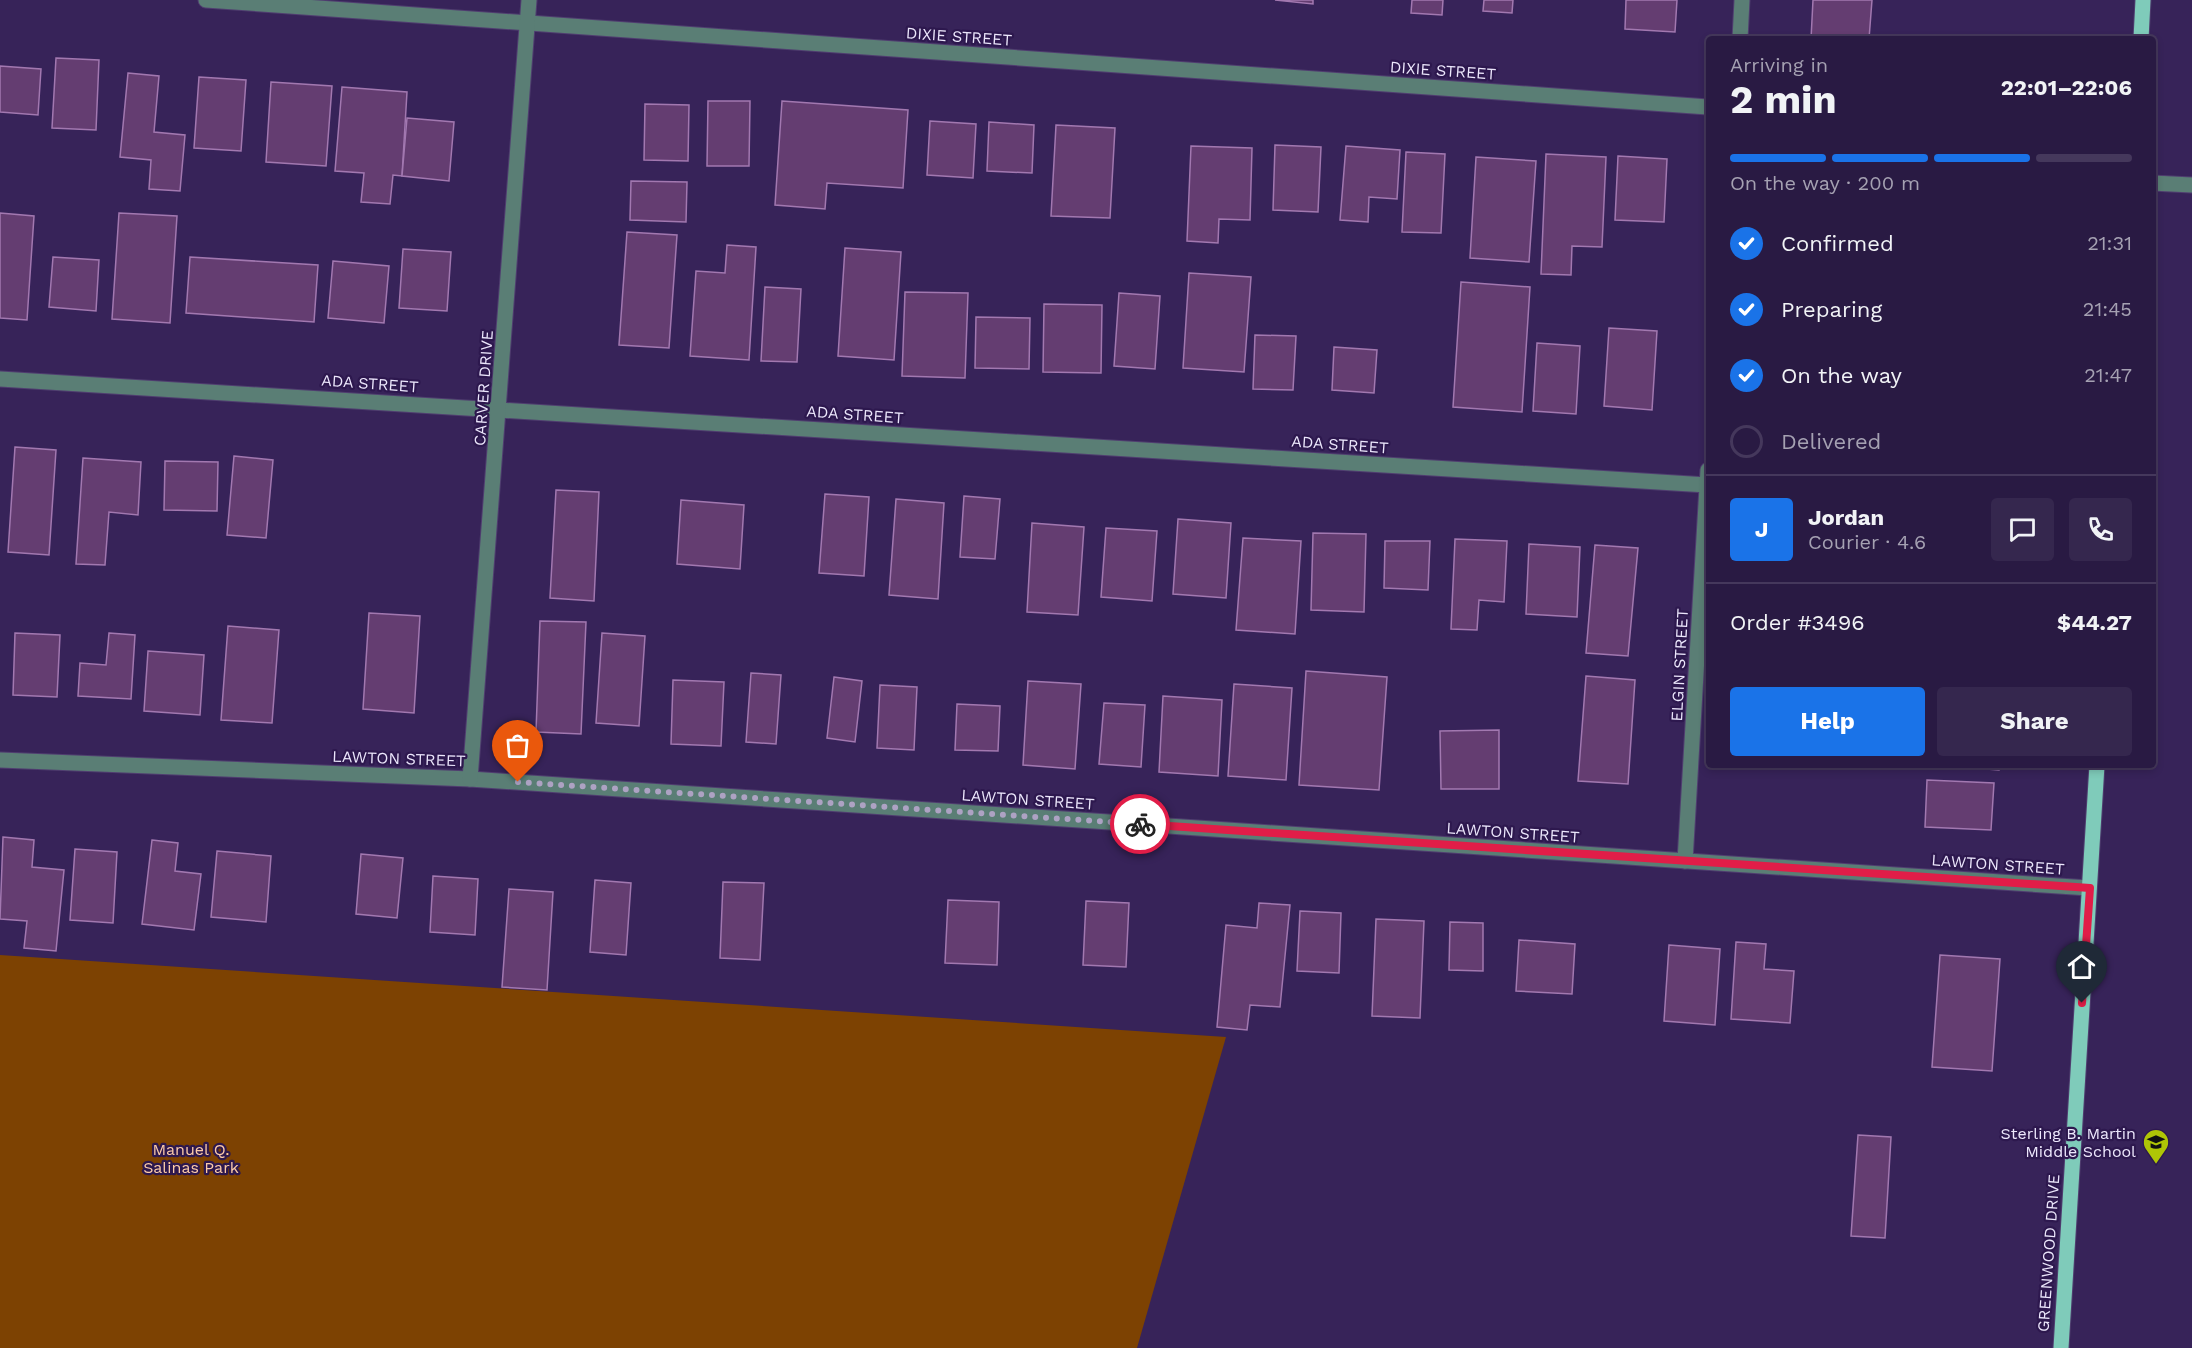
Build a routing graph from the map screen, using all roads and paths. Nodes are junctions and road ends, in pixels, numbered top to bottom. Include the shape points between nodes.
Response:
1 (206, 0) edge
2 (529, 0) edge
3 (1742, 0) edge
4 (2143, 0) edge
5 (527, 23) junction
6 (1740, 36) edge
7 (2141, 36) edge
8 (1706, 107) edge
9 (2156, 183) edge
10 (2192, 185) edge
11 (0, 379) edge
12 (500, 410) junction
13 (1706, 477) edge
14 (1706, 510) edge
15 (0, 760) edge
16 (2097, 768) edge
17 (471, 779) junction
18 (1685, 861) junction
19 (2090, 888) junction
20 (2061, 1348) edge

1 - 5 street, DIXIE STREET
2 - 5 street, CARVER DRIVE
3 - 6 street
4 - 7 main road
5 - 8 street, DIXIE STREET
5 - 12 street, CARVER DRIVE
9 - 10 street
11 - 12 street, ADA STREET
12 - 13 street, ADA STREET
12 - 17 street, CARVER DRIVE
14 - 18 street, ELGIN STREET
15 - 17 street, LAWTON STREET
16 - 19 main road, GREENWOOD DRIVE
17 - 18 street, LAWTON STREET
18 - 19 street, LAWTON STREET
19 - 20 main road, GREENWOOD DRIVE

